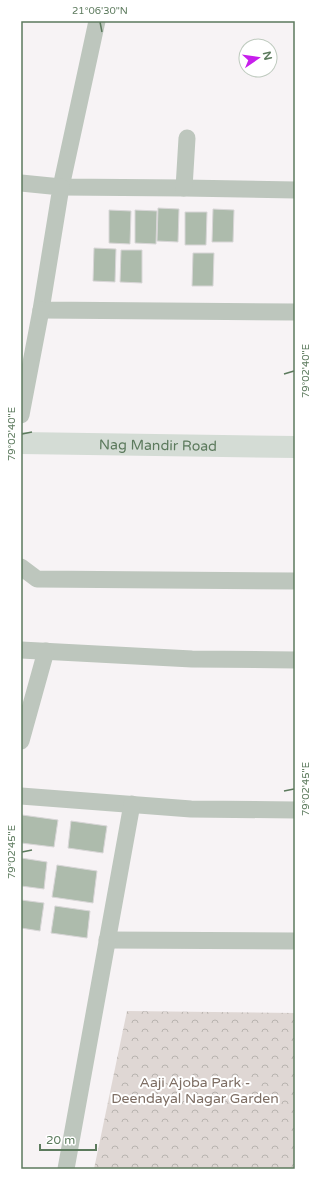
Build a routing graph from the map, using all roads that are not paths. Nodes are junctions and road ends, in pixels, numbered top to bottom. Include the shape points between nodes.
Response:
1 (97, 21) edge
2 (187, 138) dead end
3 (21, 183) edge
4 (61, 187) junction
5 (184, 188) junction
6 (295, 190) edge
7 (41, 310) junction
8 (295, 312) edge
9 (21, 415) edge
10 (21, 443) edge
11 (295, 447) edge
12 (21, 567) edge
13 (295, 581) edge
14 (21, 650) edge
15 (46, 651) junction
16 (295, 660) edge
17 (21, 742) edge
18 (21, 796) edge
19 (132, 804) junction
20 (295, 810) edge
21 (107, 940) junction
22 (295, 941) edge
23 (66, 1169) edge

1 - 4 street
2 - 5 street
3 - 4 street
4 - 5 street
4 - 7 street
5 - 6 street
7 - 8 street
7 - 9 street
10 - 11 street, Nag Mandir Road
12 - 13 street via 36,579
14 - 15 street
15 - 16 street via 192,659
15 - 17 street
18 - 19 street
19 - 20 street via 191,809
19 - 21 street
21 - 22 street
21 - 23 street

